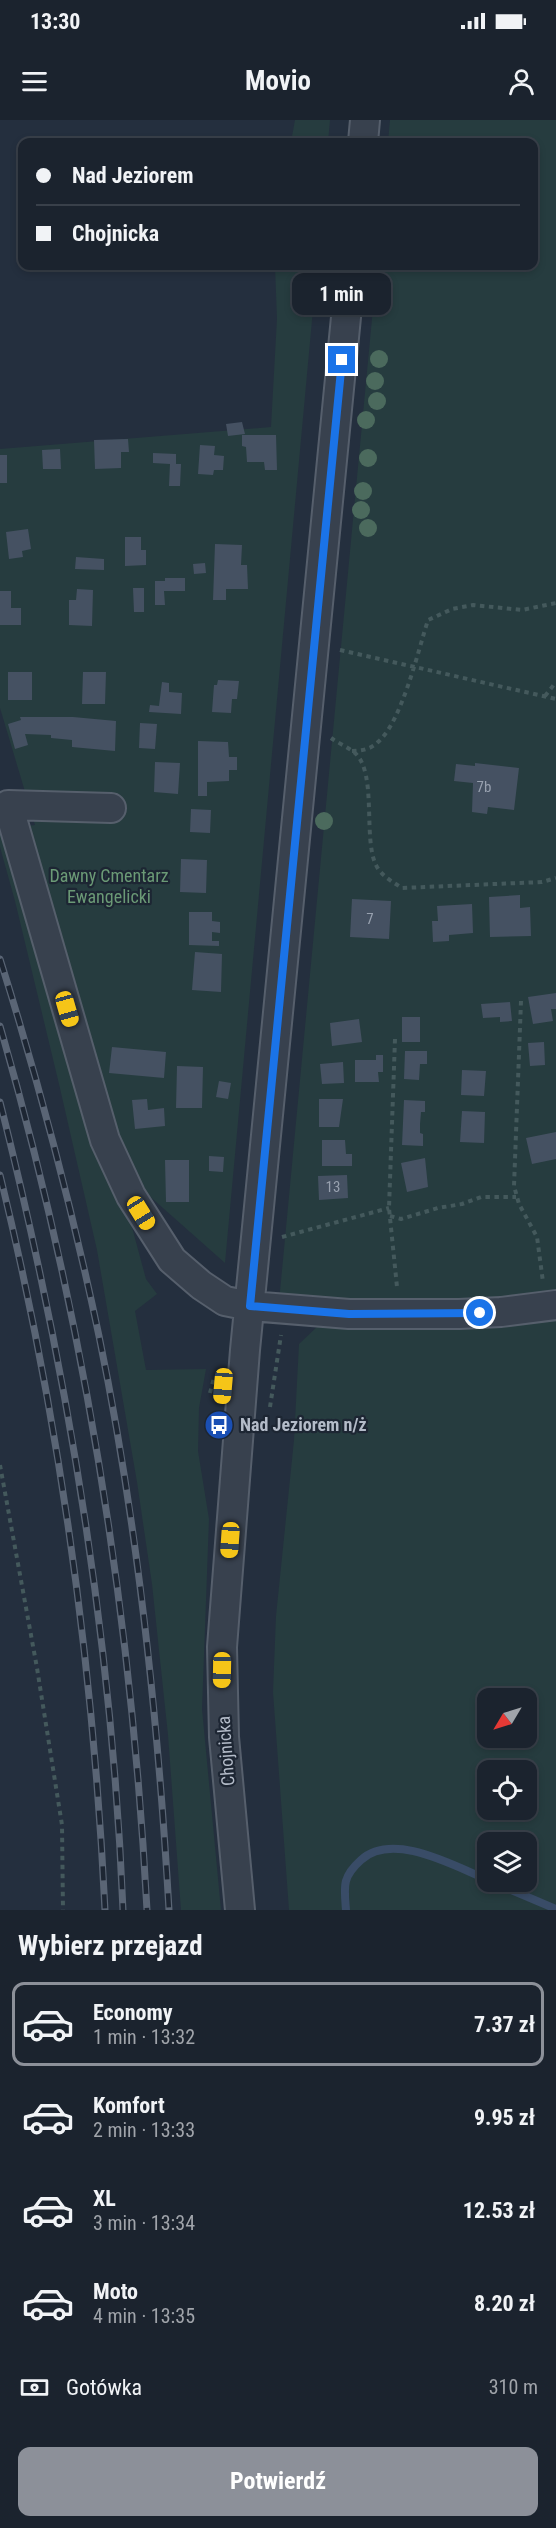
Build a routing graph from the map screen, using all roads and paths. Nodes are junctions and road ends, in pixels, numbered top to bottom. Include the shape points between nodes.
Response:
1 (365, 120) edge
2 (363, 138) edge
3 (351, 270) edge
4 (556, 603) edge
5 (313, 644) junction
6 (412, 666) junction
7 (556, 682) edge
8 (545, 696) junction
9 (556, 699) edge
10 (307, 724) junction
11 (352, 751) junction
12 (111, 808) dead end
13 (556, 878) edge
14 (521, 1001) dead end
15 (394, 1039) dead end
16 (516, 1197) junction
17 (389, 1208) junction
18 (390, 1216) junction
19 (255, 1244) junction
20 (250, 1306) junction
21 (551, 1306) edge
22 (284, 1310) junction
23 (400, 1314) junction
24 (270, 1409) dead end
25 (0, 1465) edge
26 (63, 1910) edge
27 (240, 1910) edge

1 - 2 street
3 - 5 street, Chojnicka
4 - 6 path via 522,610 473,605 452,609 428,620
5 - 6 path
5 - 10 street, Chojnicka
6 - 8 path
6 - 11 path via 406,694 385,735 365,750
7 - 8 path
8 - 9 path
10 - 11 path
10 - 19 street, Chojnicka
11 - 13 path via 361,762 365,777 376,866 402,888 542,882
12 - 20 street via 8,805 105,1140 118,1171 172,1260 225,1301
14 - 16 path
15 - 17 path
16 - 18 path via 481,1197 401,1219
16 - 21 path via 537,1237
17 - 18 path
17 - 19 path
18 - 23 path
19 - 20 street, Chojnicka
20 - 22 street
20 - 27 street, Chojnicka via 222,1647 222,1694
21 - 23 street via 501,1312
22 - 23 street
22 - 24 path
25 - 26 path via 62,1825

